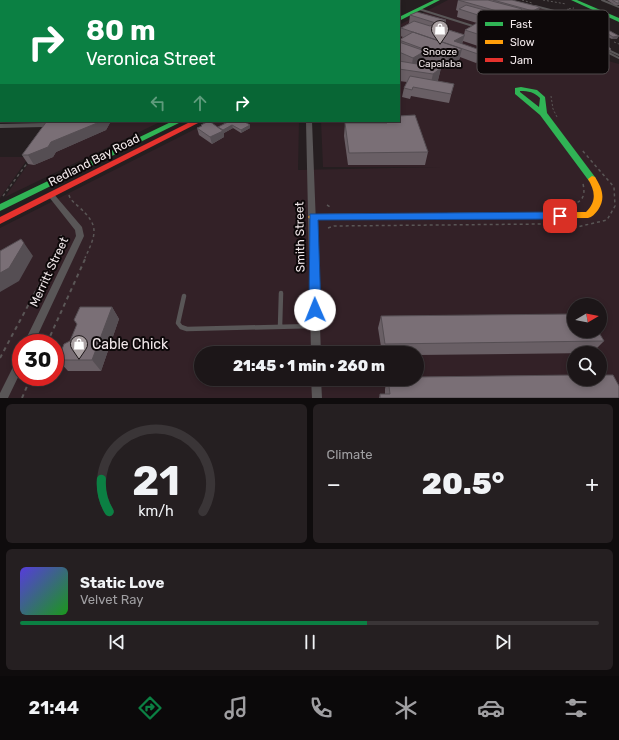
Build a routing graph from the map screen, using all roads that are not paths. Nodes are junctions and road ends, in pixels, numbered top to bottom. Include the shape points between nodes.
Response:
1 (427, 0) edge
2 (438, 0) edge
3 (586, 0) edge
4 (603, 0) edge
5 (575, 4) edge
6 (532, 5) edge
7 (619, 7) edge
8 (416, 8) junction
9 (551, 10) edge
10 (592, 10) edge
11 (400, 14) edge
12 (619, 14) edge
13 (609, 16) edge
14 (400, 19) edge
15 (619, 20) edge
16 (477, 27) edge
17 (609, 51) edge
18 (609, 54) edge
19 (619, 55) edge
20 (619, 58) edge
21 (543, 113) dead end
22 (52, 122) edge
23 (177, 122) edge
24 (196, 122) edge
25 (310, 122) edge
26 (0, 126) edge
27 (50, 195) junction
28 (0, 204) edge
29 (313, 217) junction
30 (0, 221) edge
31 (281, 293) dead end
32 (184, 296) dead end
33 (315, 326) junction
34 (280, 328) junction
35 (33, 334) edge
36 (316, 346) edge
37 (12, 379) edge
38 (316, 386) edge
39 (3, 398) edge
40 (316, 398) edge

1 - 8 main road
2 - 8 main road
3 - 12 main road
4 - 7 lane
5 - 10 main road
6 - 9 lane
8 - 11 main road
8 - 14 main road
8 - 16 lane
13 - 15 main road
17 - 19 lane
18 - 20 lane
21 - 29 main road via 596,185 600,198 596,208 588,215
22 - 26 street via 43,125
23 - 28 main road, Redland Bay Road
24 - 27 main road, Redland Bay Road
25 - 29 street, Smith Street
27 - 30 main road, Redland Bay Road
27 - 35 street, Merritt Street via 79,229 80,236
29 - 33 street, Smith Street
31 - 34 lane
32 - 34 lane via 178,317 181,327
33 - 34 lane
33 - 36 street, Smith Street
37 - 39 street
38 - 40 street

